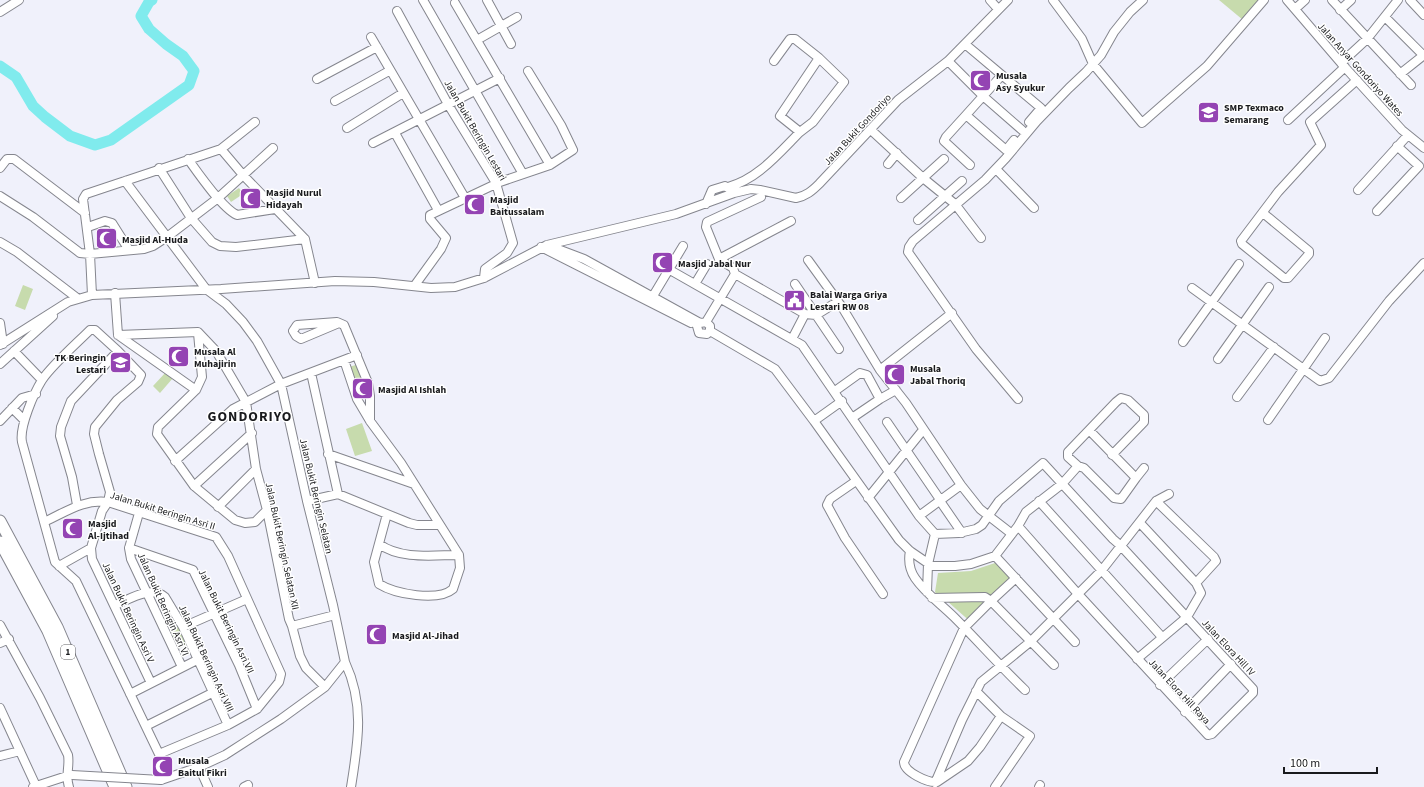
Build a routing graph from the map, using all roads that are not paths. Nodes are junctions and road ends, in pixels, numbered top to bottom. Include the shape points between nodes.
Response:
1 (19, 0) edge
2 (423, 0) edge
3 (487, 0) edge
4 (990, 0) edge
5 (1008, 0) edge
6 (1052, 0) edge
7 (1144, 0) edge
8 (1264, 0) edge
9 (1287, 0) edge
10 (1305, 0) edge
11 (1332, 0) edge
12 (1351, 0) edge
13 (1398, 0) edge
14 (1410, 0) edge
15 (455, 3) dead end
16 (998, 9) junction
17 (1295, 9) junction
18 (1340, 10) junction
19 (397, 11) dead end
20 (0, 12) edge
21 (1424, 15) edge
22 (517, 17) dead end
23 (1385, 17) junction
24 (501, 26) junction
25 (371, 36) dead end
26 (1367, 39) junction
27 (477, 40) junction
28 (511, 44) dead end
29 (965, 44) junction
30 (377, 47) junction
31 (1424, 56) edge
32 (819, 58) junction
33 (948, 60) junction
34 (774, 61) dead end
35 (1093, 64) junction
36 (1343, 65) junction
37 (389, 70) junction
38 (528, 72) dead end
39 (1400, 74) junction
40 (1002, 75) junction
41 (500, 78) junction
42 (317, 79) dead end
43 (1357, 80) junction
44 (1411, 84) dead end
45 (473, 91) junction
46 (403, 93) junction
47 (983, 96) junction
48 (334, 101) dead end
49 (449, 106) junction
50 (966, 115) junction
51 (419, 120) junction
52 (1288, 120) dead end
53 (255, 122) dead end
54 (347, 128) dead end
55 (871, 130) junction
56 (1022, 130) junction
57 (800, 132) junction
58 (395, 133) junction
59 (1408, 135) junction
60 (373, 144) dead end
61 (1397, 146) junction
62 (273, 148) dead end
63 (1424, 148) edge
64 (221, 149) junction
65 (897, 153) junction
66 (188, 159) junction
67 (944, 159) dead end
68 (1421, 163) edge
69 (888, 164) dead end
70 (550, 165) junction
71 (970, 165) dead end
72 (0, 168) edge
73 (159, 168) junction
74 (996, 169) junction
75 (523, 174) junction
76 (243, 175) junction
77 (923, 178) junction
78 (125, 181) junction
79 (962, 181) dead end
80 (496, 183) junction
81 (731, 190) junction
82 (1358, 190) dead end
83 (0, 196) edge
84 (944, 196) junction
85 (761, 197) dead end
86 (218, 198) junction
87 (465, 198) junction
88 (900, 198) dead end
89 (955, 204) junction
90 (1034, 208) dead end
91 (275, 209) junction
92 (438, 210) junction
93 (1377, 211) dead end
94 (85, 213) junction
95 (1263, 213) junction
96 (191, 218) junction
97 (918, 220) dead end
98 (791, 221) dead end
99 (88, 227) junction
100 (167, 237) junction
101 (981, 238) dead end
102 (305, 239) junction
103 (0, 242) edge
104 (544, 246) junction
105 (684, 246) dead end
106 (129, 250) junction
107 (90, 254) junction
108 (719, 259) junction
109 (808, 260) dead end
110 (1424, 263) edge
111 (707, 264) dead end
112 (1239, 264) dead end
113 (670, 270) junction
114 (735, 274) junction
115 (484, 278) junction
116 (315, 283) junction
117 (695, 284) junction
118 (795, 284) dead end
119 (415, 285) junction
120 (1269, 287) dead end
121 (1192, 288) dead end
122 (206, 289) junction
123 (115, 293) junction
124 (92, 295) junction
125 (653, 296) junction
126 (78, 298) junction
127 (721, 298) junction
128 (68, 302) junction
129 (838, 302) junction
130 (1212, 302) junction
131 (952, 313) junction
132 (805, 314) junction
133 (816, 315) junction
134 (0, 323) edge
135 (339, 323) junction
136 (701, 324) junction
137 (1242, 324) junction
138 (710, 331) junction
139 (198, 332) junction
140 (118, 335) junction
141 (1325, 338) dead end
142 (792, 339) junction
143 (1183, 342) dead end
144 (1, 344) edge
145 (1274, 347) junction
146 (839, 349) dead end
147 (14, 351) junction
148 (118, 351) junction
149 (357, 355) junction
150 (1218, 359) dead end
151 (344, 360) junction
152 (1, 363) edge
153 (880, 370) junction
154 (1305, 370) junction
155 (311, 373) junction
156 (42, 380) junction
157 (281, 384) junction
158 (196, 390) junction
159 (896, 390) junction
160 (835, 391) junction
161 (36, 394) junction
162 (1237, 397) dead end
163 (880, 398) junction
164 (1018, 399) dead end
165 (842, 401) junction
166 (246, 402) junction
167 (12, 408) junction
168 (852, 418) junction
169 (24, 420) junction
170 (1268, 420) dead end
171 (0, 421) edge
172 (370, 421) junction
173 (814, 421) junction
174 (887, 422) dead end
175 (923, 430) junction
176 (1089, 430) junction
177 (252, 433) junction
178 (908, 451) junction
179 (328, 454) junction
180 (1112, 456) junction
181 (175, 461) junction
182 (1078, 466) junction
183 (1144, 468) dead end
184 (256, 469) junction
185 (888, 472) junction
186 (1136, 478) junction
187 (856, 481) junction
188 (414, 484) junction
189 (1062, 484) junction
190 (961, 485) junction
191 (194, 486) junction
192 (338, 494) junction
193 (1169, 494) dead end
194 (868, 498) junction
195 (307, 500) junction
196 (940, 501) junction
197 (1039, 501) junction
198 (1156, 501) junction
199 (108, 502) junction
200 (77, 505) junction
201 (218, 507) junction
202 (267, 510) junction
203 (139, 513) junction
204 (386, 514) junction
205 (919, 516) junction
206 (987, 516) junction
207 (0, 521) edge
208 (44, 522) junction
209 (1140, 523) junction
210 (439, 524) junction
211 (1018, 526) junction
212 (962, 533) junction
213 (935, 534) junction
214 (1012, 534) junction
215 (0, 542) edge
216 (379, 544) junction
217 (1121, 546) junction
218 (91, 548) junction
219 (129, 548) junction
220 (910, 551) junction
221 (459, 556) junction
222 (995, 556) junction
223 (928, 564) junction
224 (59, 566) junction
225 (1102, 570) junction
226 (1016, 578) junction
227 (1196, 583) junction
228 (147, 593) junction
229 (883, 594) dead end
230 (1078, 594) junction
231 (929, 595) junction
232 (247, 599) junction
233 (991, 601) junction
234 (115, 605) junction
235 (214, 612) junction
236 (335, 615) junction
237 (1187, 617) junction
238 (1054, 619) junction
239 (0, 625) edge
240 (292, 626) junction
241 (183, 627) junction
242 (964, 628) junction
243 (1162, 637) junction
244 (9, 639) junction
245 (1208, 639) junction
246 (1030, 642) junction
247 (1075, 642) dead end
248 (0, 643) edge
249 (1137, 659) junction
250 (198, 660) junction
251 (345, 662) junction
252 (1231, 664) junction
253 (1054, 666) dead end
254 (182, 667) junction
255 (1001, 667) junction
256 (151, 683) junction
257 (1160, 685) junction
258 (325, 687) junction
259 (1025, 690) dead end
260 (976, 691) junction
261 (212, 693) junction
262 (130, 694) junction
263 (0, 708) edge
264 (257, 709) junction
265 (1185, 712) junction
266 (1001, 716) junction
267 (2, 720) edge
268 (228, 725) junction
269 (146, 726) junction
270 (1210, 736) joint
271 (20, 751) junction
272 (0, 756) edge
273 (199, 768) junction
274 (69, 775) junction
275 (935, 783) junction
276 (34, 786) edge
277 (997, 786) edge
278 (68, 787) edge
279 (115, 787) edge
280 (126, 787) edge
281 (208, 787) edge
282 (350, 787) edge

1 - 20 street
2 - 45 street
3 - 24 street
4 - 16 street
5 - 16 street, Jalan Bukit Gondoriyo
6 - 35 street via 1082,39
7 - 35 street via 1130,12
8 - 35 street via 1207,66 1142,123
9 - 17 street, Jalan Anyar Gondoriyo Wates
10 - 17 street
11 - 18 street
12 - 18 street
13 - 23 street
14 - 21 street
15 - 27 street
16 - 29 street, Jalan Bukit Gondoriyo
17 - 36 street, Jalan Anyar Gondoriyo Wates
18 - 26 street
19 - 49 street, Jalan Bukit Beringin Lestari
22 - 24 street
23 - 26 street
23 - 31 street
24 - 27 street
24 - 28 street
25 - 30 street
26 - 36 street
26 - 39 street
27 - 41 street
29 - 33 street, Jalan Bukit Gondoriyo
29 - 40 street
30 - 37 street
30 - 42 street
31 - 39 street
32 - 34 street via 795,39 790,39
32 - 57 street via 780,116
32 - 57 street via 844,82 813,122
33 - 47 street
33 - 55 street, Jalan Bukit Gondoriyo via 898,100
35 - 74 street via 1037,121
36 - 43 street, Jalan Anyar Gondoriyo Wates
36 - 52 street
37 - 46 street
37 - 48 street
38 - 70 street via 572,145 573,150
39 - 44 street
40 - 47 street
40 - 56 street via 1041,108
41 - 45 street
41 - 70 street
43 - 59 street, Jalan Anyar Gondoriyo Wates
43 - 95 street via 1310,123 1321,145 1278,192
45 - 49 street
45 - 75 street
46 - 51 street
46 - 54 street
47 - 50 street
47 - 56 street
49 - 51 street
49 - 80 street, Jalan Bukit Beringin Lestari
50 - 56 street via 1006,150
50 - 71 street via 944,142
51 - 58 street
51 - 87 street
53 - 64 street
55 - 65 street
55 - 81 street, Jalan Bukit Gondoriyo via 809,194 796,198 760,190
57 - 81 street via 756,174
58 - 60 street
58 - 92 street
59 - 61 street
59 - 63 street, Jalan Anyar Gondoriyo Wates
61 - 68 street
61 - 82 street
62 - 76 street
64 - 66 street
64 - 76 street
65 - 69 street
65 - 77 street
66 - 73 street
66 - 86 street
67 - 77 street
68 - 93 street
70 - 75 street
72 - 94 street via 7,159 14,159
73 - 78 street
73 - 96 street
74 - 89 street
74 - 90 street
75 - 80 street
76 - 86 street
76 - 91 street
77 - 84 street
77 - 88 street
78 - 94 street via 84,196
78 - 100 street, Jalan Bukit Beringin Selatan
79 - 84 street
80 - 87 street
80 - 115 street, Jalan Bukit Beringin Lestari via 513,243 507,253 485,269
81 - 104 street, Jalan Bukit Gondoriyo via 695,208
83 - 107 street via 33,217 76,251
84 - 89 street
84 - 97 street
85 - 108 street via 707,222 706,227
86 - 91 street via 237,215
86 - 96 street
87 - 92 street
89 - 101 street
89 - 131 street via 913,241 908,252
91 - 102 street
92 - 119 street via 430,215 430,219 446,238
94 - 99 street
95 - 95 street via 1241,242 1284,278 1288,278 1309,254 1308,251
96 - 100 street
96 - 102 street via 212,242 220,246
98 - 108 street
99 - 106 street via 105,220 112,223
99 - 107 street
100 - 106 street via 147,248
100 - 122 street, Jalan Bukit Beringin Selatan
102 - 116 street
103 - 126 street
104 - 115 street, Jalan Bukit Gondoriyo
104 - 125 street via 584,259
104 - 136 street
105 - 113 street
106 - 107 street
107 - 124 street
108 - 114 street via 733,268
109 - 129 street
110 - 154 street via 1389,301 1329,378 1320,381
111 - 117 street
112 - 130 street
113 - 117 street
113 - 125 street
114 - 127 street
114 - 132 street
115 - 119 street, Jalan Bukit Gondoriyo via 455,287 431,288
116 - 119 street, Jalan Bukit Gondoriyo via 335,281
116 - 122 street, Jalan Bukit Gondoriyo
117 - 127 street
118 - 133 street
120 - 137 street
121 - 130 street
122 - 123 street, Jalan Bukit Gondoriyo
122 - 157 street, Jalan Bukit Beringin Selatan via 226,304 243,322 257,341
123 - 124 street, Jalan Bukit Gondoriyo
123 - 140 street
124 - 126 street, Jalan Bukit Gondoriyo
125 - 136 street
126 - 128 street, Jalan Bukit Gondoriyo
127 - 136 street
127 - 142 street
128 - 144 street
128 - 147 street
129 - 133 street
129 - 153 street
130 - 137 street
130 - 143 street
131 - 153 street
131 - 164 street via 976,349
132 - 133 street
132 - 142 street
133 - 146 street
134 - 144 street
135 - 135 street via 297,325 294,334 301,339
135 - 149 street via 344,325 348,332
136 - 138 street via 710,326
136 - 138 street via 698,330 702,335
137 - 145 street
137 - 150 street
138 - 173 street via 775,370
139 - 140 street
139 - 158 street via 202,377
139 - 166 street, Jalan Bukit Beringin Selatan XII via 216,351
140 - 158 street
141 - 154 street
142 - 160 street via 802,345 823,378
145 - 154 street
145 - 162 street
147 - 152 street
147 - 156 street
148 - 156 street via 95,330 90,330
148 - 199 street via 141,375 138,382 117,400 95,427 94,434 110,492
148 - 200 street via 71,401 60,427
149 - 151 street
149 - 172 street via 369,387
151 - 155 street
151 - 172 street via 354,393
153 - 159 street
154 - 170 street
155 - 157 street
155 - 179 street
156 - 161 street
157 - 166 street
157 - 195 street, Jalan Bukit Beringin Selatan
158 - 181 street via 158,427 156,434
159 - 163 street
159 - 175 street
160 - 163 street via 860,373 867,375
160 - 165 street
161 - 167 street via 25,396
161 - 169 street
163 - 168 street
165 - 168 street
165 - 173 street
166 - 177 street, Jalan Bukit Beringin Selatan XII
166 - 181 street via 233,409
167 - 169 street
167 - 171 street
168 - 185 street
169 - 208 street via 21,436
172 - 188 street
173 - 187 street
174 - 178 street
175 - 178 street
175 - 190 street
176 - 180 street
176 - 180 street via 1121,398 1128,400 1144,415 1144,422
176 - 182 street via 1068,452 1068,457
177 - 184 street, Jalan Bukit Beringin Selatan XII
177 - 191 street
178 - 185 street
178 - 196 street
179 - 188 street
179 - 192 street
180 - 186 street
181 - 191 street
182 - 186 street via 1084,468 1118,500
182 - 189 street
183 - 186 street
184 - 201 street
184 - 202 street, Jalan Bukit Beringin Selatan XII
185 - 194 street
185 - 205 street
187 - 194 street
187 - 229 street via 830,499 827,505 839,528
188 - 210 street
189 - 197 street
189 - 206 street, Jalan Elora Hill IV via 1043,463 999,501
189 - 217 street, Jalan Elora Hill IV
190 - 196 street
190 - 206 street
191 - 201 street
192 - 195 street
192 - 204 street
193 - 198 street
194 - 220 street
195 - 236 street, Jalan Bukit Beringin Selatan
196 - 205 street
196 - 212 street
197 - 211 street via 1026,512
197 - 225 street
198 - 209 street
198 - 227 street via 1216,559
199 - 200 street, Jalan Bukit Beringin Asri II via 94,501
199 - 203 street, Jalan Bukit Beringin Asri II
199 - 218 street via 102,511
200 - 208 street, Jalan Bukit Beringin Asri II
201 - 202 street via 235,520 245,523 255,522
202 - 240 street, Jalan Bukit Beringin Selatan XII via 288,619
203 - 219 street
203 - 232 street, Jalan Bukit Beringin Asri II via 216,537 228,556
204 - 210 street via 417,525
204 - 216 street
205 - 213 street
206 - 212 street via 982,526
206 - 214 street
207 - 280 highway, 1 via 56,627
208 - 224 street via 55,562
209 - 217 street
209 - 227 street
210 - 221 street
211 - 214 street
211 - 230 street, Jalan Elora Hill Raya
212 - 213 street
213 - 223 street
214 - 222 street
215 - 279 highway, 1 via 48,632
216 - 221 street via 387,550 401,554
216 - 221 street via 374,562 380,584 399,592 444,594 453,589 461,564
217 - 225 street
217 - 237 street, Jalan Elora Hill IV
218 - 224 street
218 - 234 street, Jalan Bukit Beringin Asri V via 92,559
219 - 228 street, Jalan Bukit Beringin Asri VI via 131,560
219 - 235 street, Jalan Bukit Beringin Asri VII via 193,570
220 - 223 street
220 - 231 street via 910,569
222 - 223 street via 955,566
222 - 226 street
223 - 231 street
224 - 262 street via 76,581
225 - 230 street
225 - 243 street
226 - 233 street
226 - 238 street
227 - 237 street via 1201,593
228 - 234 street
228 - 241 street, Jalan Bukit Beringin Asri VIII via 161,594 165,597
228 - 254 street, Jalan Bukit Beringin Asri VI
230 - 238 street
230 - 249 street, Jalan Elora Hill Raya
231 - 233 street via 985,597
231 - 242 street
232 - 235 street
232 - 264 street, Jalan Bukit Beringin Asri II via 282,676
233 - 242 street
233 - 246 street
234 - 256 street, Jalan Bukit Beringin Asri V
235 - 241 street
235 - 264 street, Jalan Bukit Beringin Asri VII
236 - 240 street, Jalan Bukit Beringin Selatan XII
236 - 251 street, Jalan Bukit Beringin Selatan
237 - 243 street
237 - 245 street, Jalan Elora Hill IV
238 - 246 street
238 - 247 street
239 - 244 street
240 - 258 street via 306,668
241 - 250 street, Jalan Bukit Beringin Asri VIII
242 - 255 street
242 - 275 street via 904,762 910,772
243 - 249 street
244 - 248 street
244 - 274 street via 68,755
245 - 252 street, Jalan Elora Hill IV
245 - 257 street
246 - 253 street
246 - 255 street
249 - 257 street, Jalan Elora Hill Raya
250 - 254 street
250 - 261 street, Jalan Bukit Beringin Asri VIII
251 - 258 street
251 - 282 street, Jalan Bukit Beringin Selatan via 359,708 359,736
252 - 265 street
252 - 270 street, Jalan Elora Hill IV via 1254,691
254 - 256 street
255 - 259 street
255 - 260 street via 981,682
256 - 262 street
257 - 265 street, Jalan Elora Hill Raya
258 - 273 street via 281,719 225,755
260 - 266 street
260 - 275 street
261 - 268 street, Jalan Bukit Beringin Asri VIII
261 - 269 street
262 - 269 street
263 - 267 street
264 - 268 street
265 - 270 street, Jalan Elora Hill Raya
266 - 275 street via 968,761
266 - 277 street via 1030,736
267 - 271 street
268 - 269 street via 161,754 157,753
271 - 272 street
271 - 276 street
273 - 274 street, bridge via 161,780
273 - 281 street
274 - 276 street
274 - 278 street

